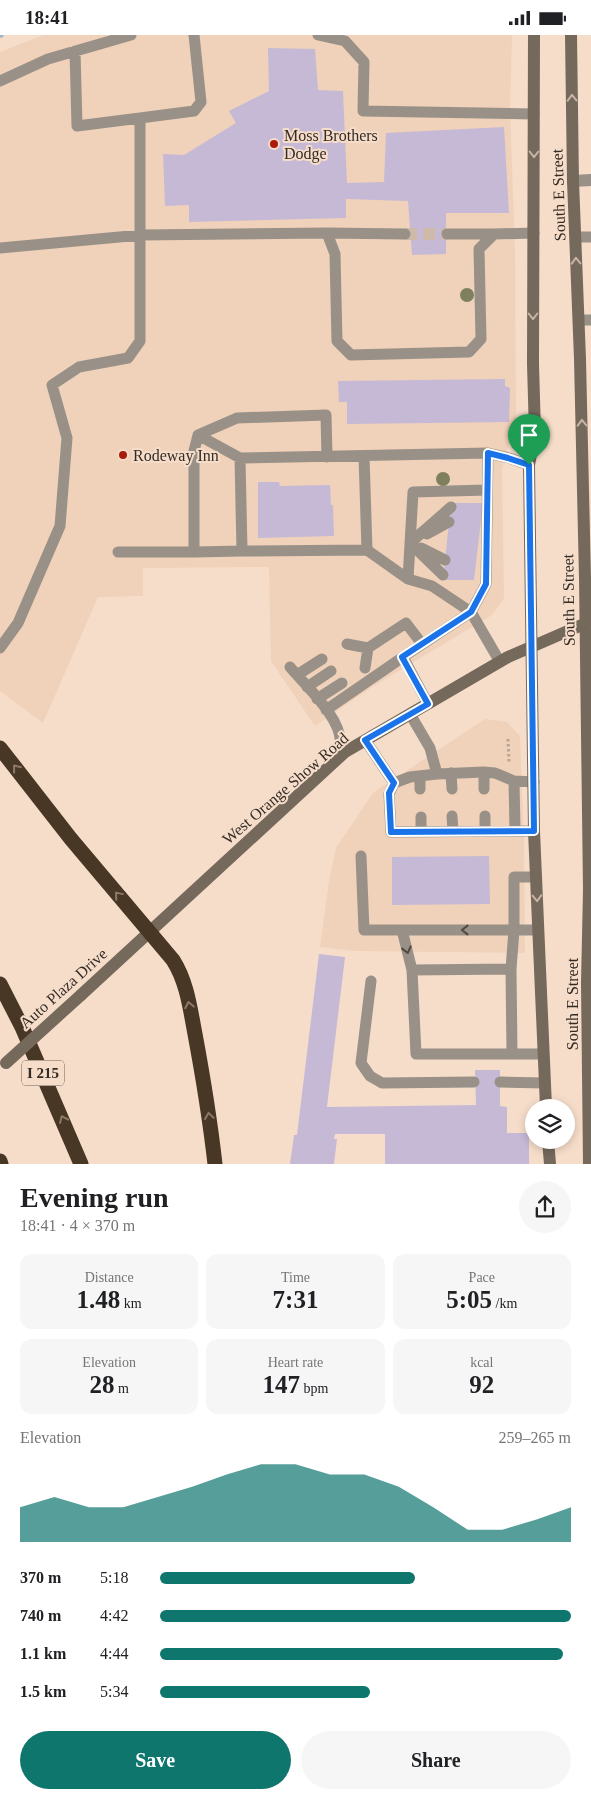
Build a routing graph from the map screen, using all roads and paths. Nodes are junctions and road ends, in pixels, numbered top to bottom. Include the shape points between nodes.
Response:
1 (131, 35) edge
2 (194, 35) edge
3 (318, 35) edge
4 (534, 35) edge
5 (571, 35) edge
6 (75, 51) junction
7 (0, 81) edge
8 (534, 115) junction
9 (140, 118) junction
10 (591, 180) edge
11 (573, 181) junction
12 (327, 233) junction
13 (534, 233) junction
14 (405, 234) tunnel mouth
15 (447, 234) tunnel mouth
16 (494, 234) junction
17 (140, 235) junction
18 (575, 237) junction
19 (591, 237) edge
20 (0, 248) edge
21 (585, 320) edge
22 (198, 435) junction
23 (488, 453) junction
24 (364, 455) junction
25 (327, 457) junction
26 (240, 458) junction
27 (529, 465) junction
28 (487, 490) junction
29 (451, 507) dead end
30 (587, 507) edge
31 (449, 522) dead end
32 (410, 543) junction
33 (367, 550) junction
34 (242, 551) junction
35 (118, 552) dead end
36 (194, 552) junction
37 (445, 560) dead end
38 (443, 575) dead end
39 (408, 579) junction
40 (471, 612) junction
41 (588, 623) edge
42 (346, 643) dead end
43 (422, 644) junction
44 (532, 646) junction
45 (0, 648) edge
46 (368, 648) junction
47 (356, 655) dead end
48 (402, 657) junction
49 (322, 659) dead end
50 (500, 662) junction
51 (365, 668) dead end
52 (331, 671) dead end
53 (342, 683) dead end
54 (307, 687) junction
55 (317, 699) junction
56 (428, 704) junction
57 (326, 710) junction
58 (410, 714) junction
59 (508, 739) dead end
60 (365, 740) junction
61 (0, 748) edge
62 (330, 766) junction
63 (509, 769) dead end
64 (484, 771) junction
65 (452, 773) junction
66 (437, 774) junction
67 (420, 777) junction
68 (514, 781) junction
69 (534, 782) junction
70 (394, 783) junction
71 (420, 789) dead end
72 (452, 789) dead end
73 (484, 789) dead end
74 (589, 803) edge
75 (452, 816) dead end
76 (484, 816) dead end
77 (421, 817) dead end
78 (421, 831) junction
79 (453, 831) junction
80 (484, 831) junction
81 (514, 831) junction
82 (534, 831) junction
83 (361, 856) dead end
84 (536, 877) junction
85 (538, 929) junction
86 (402, 930) junction
87 (514, 930) junction
88 (149, 932) junction
89 (511, 969) junction
90 (412, 970) junction
91 (371, 981) dead end
92 (0, 983) edge
93 (589, 983) edge
94 (512, 1054) junction
95 (542, 1054) junction
96 (2, 1065) edge
97 (474, 1082) dead end
98 (500, 1082) dead end
99 (544, 1083) junction
100 (545, 1099) edge
101 (549, 1149) edge
102 (82, 1164) edge
103 (216, 1164) edge
104 (550, 1164) edge
105 (589, 1164) edge

1 - 6 lane
2 - 9 lane via 201,102 194,111
3 - 8 lane via 345,41 364,62 363,111
4 - 8 main road, South E Street
11 -> 5 main road, South E Street
6 - 7 lane via 48,59
6 - 9 lane via 77,126
8 -> 13 main road, South E Street
9 - 17 lane
10 - 11 street
11 - 18 main road, South E Street
12 - 14 lane
12 - 16 lane via 335,254 337,341 351,355 469,352 481,339 479,249
12 - 17 lane
13 - 16 lane
13 -> 27 main road, South E Street via 535,433
15 - 16 lane
17 - 20 lane
17 - 45 lane via 140,341 128,358 79,367 52,385 67,438 60,526 18,623
18 - 19 lane
21 -> 18 main road, South E Street
30 -> 21 main road, South E Street
22 - 25 lane via 237,418 326,415
22 - 26 lane
22 - 36 lane via 194,451
23 - 24 lane
23 - 27 lane
23 - 28 lane
24 - 25 lane
24 - 33 lane
25 - 26 lane
26 - 34 lane
27 - 44 main road, South E Street
28 - 32 lane via 413,492
28 - 40 lane via 483,507 481,573 486,584
29 - 32 lane
30 - 41 main road, South E Street
31 - 32 lane
32 - 37 lane
32 - 38 lane
32 - 39 lane
33 - 34 lane
33 - 39 lane
34 - 36 lane
35 - 36 lane
39 - 40 lane via 432,586
40 - 43 lane
40 - 50 lane
41 - 44 main road, West Orange Show Road
41 - 74 main road, South E Street
42 - 46 lane
43 - 46 lane via 406,623
43 - 48 lane
44 - 50 main road, West Orange Show Road
44 - 69 main road, South E Street
46 - 47 lane
46 - 51 lane
48 - 56 lane
48 - 57 lane
49 - 54 lane via 293,671
50 - 56 main road, West Orange Show Road
52 - 54 lane
53 - 55 lane
54 - 55 lane
55 - 57 lane
56 - 58 main road, West Orange Show Road
57 - 62 lane via 339,732 340,745
58 - 60 main road, West Orange Show Road
58 - 66 lane via 430,748
59 - 63 path
60 - 62 main road, West Orange Show Road
60 - 70 lane
88 -> 61 highway
62 - 88 main road, West Orange Show Road
64 - 65 lane
64 - 68 lane
64 - 73 lane
65 - 66 lane
65 - 72 lane
66 - 67 lane
67 - 70 lane
67 - 71 lane
68 - 69 lane
68 - 81 lane
69 - 82 main road, South E Street
70 - 78 lane via 389,793 391,832
74 - 93 main road, South E Street
75 - 79 lane
76 - 80 lane
77 - 78 lane
78 - 79 lane
79 - 80 lane
80 - 81 lane
81 - 82 lane
82 - 84 main road, South E Street
83 - 86 lane via 364,930
84 -> 85 main road, South E Street
84 - 87 lane via 514,877
85 - 87 lane
85 - 95 main road, South E Street
87 -> 86 lane
86 -> 90 lane
87 - 89 lane
88 - 96 main road, Auto Plaza Drive, bridge
103 -> 88 highway via 187,994 180,971
89 - 90 lane
89 - 94 lane
90 - 94 lane via 416,1054
91 - 97 lane via 361,1063 370,1077 382,1083
102 -> 92 highway, I 215
93 - 105 main road, South E Street
94 - 95 lane
95 - 99 main road, South E Street
98 - 99 lane
99 - 100 main road, South E Street
101 - 104 main road

